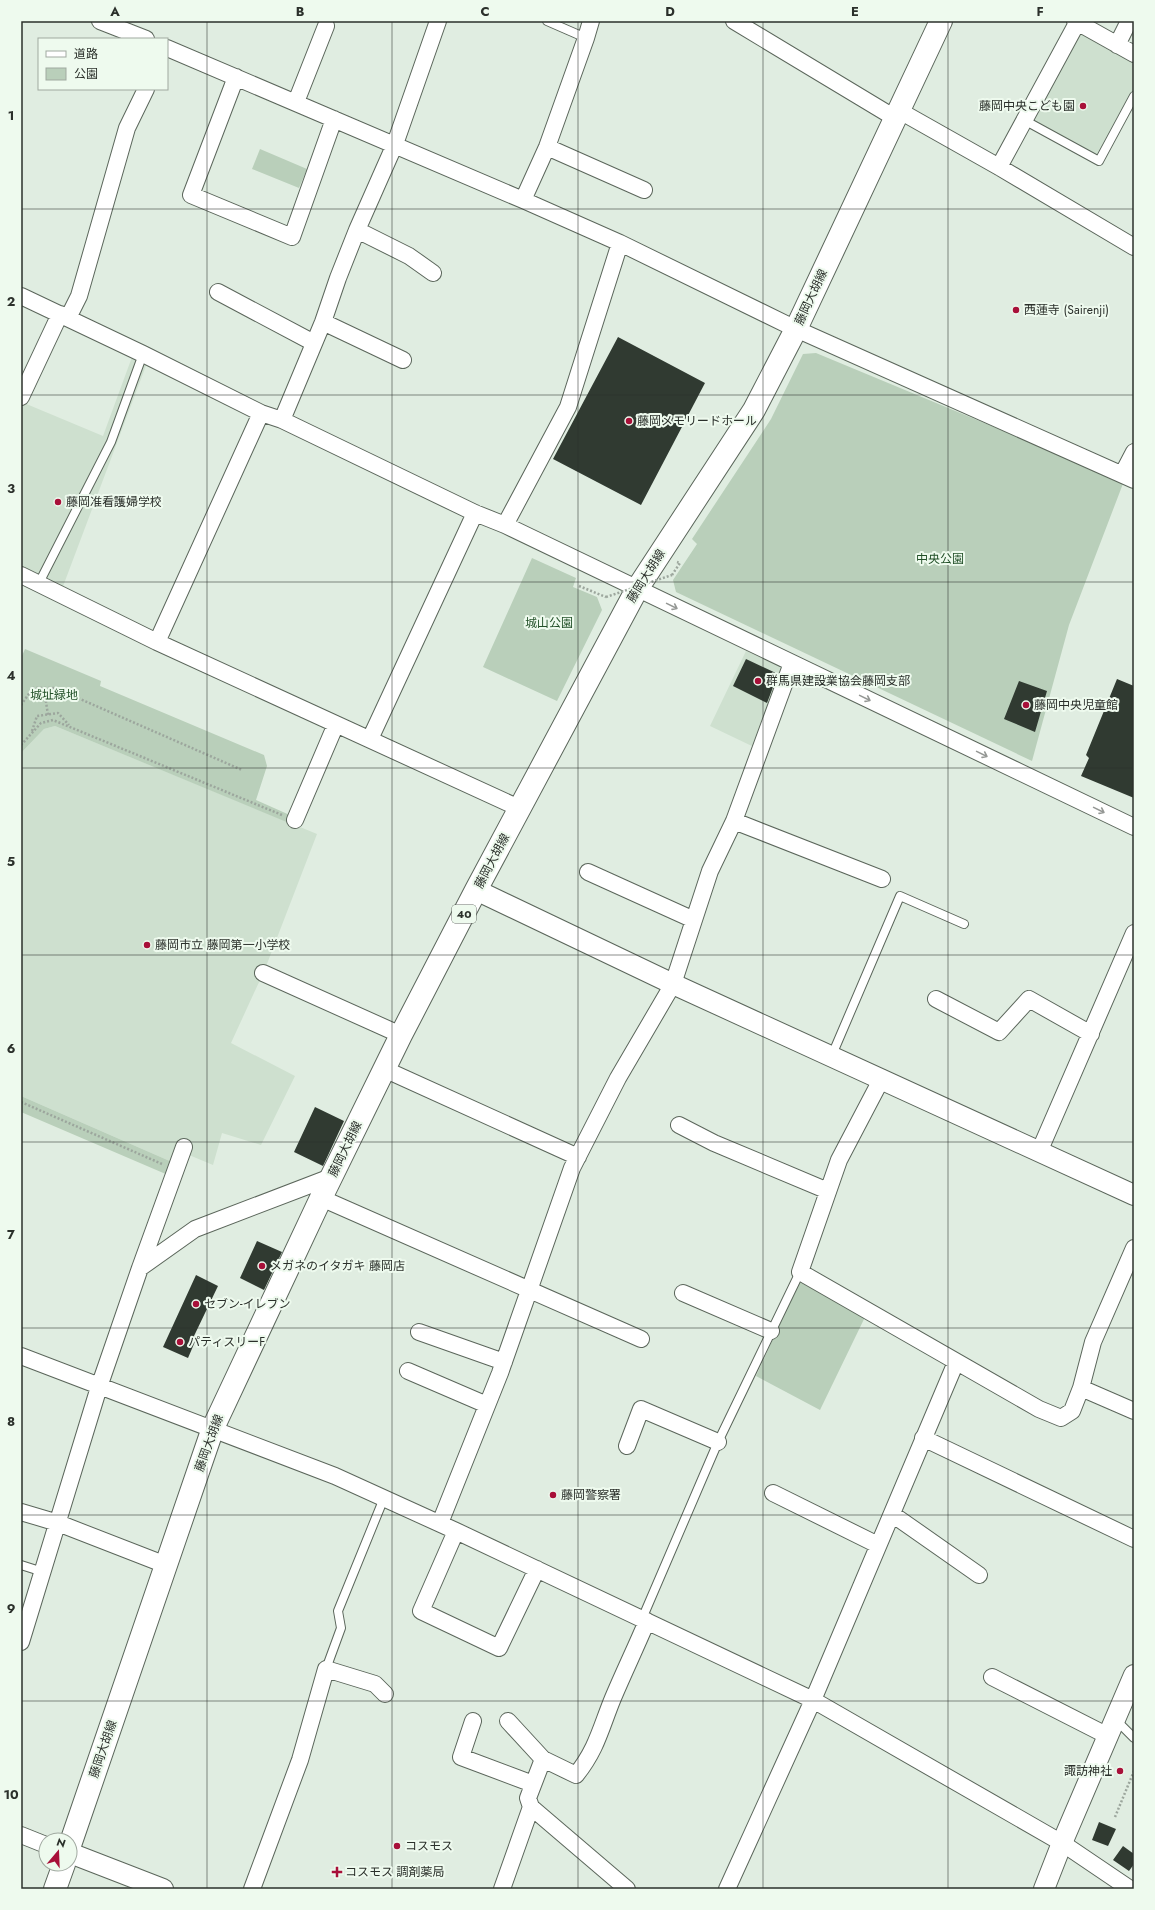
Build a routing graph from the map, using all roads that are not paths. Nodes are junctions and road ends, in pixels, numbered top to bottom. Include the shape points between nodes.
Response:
1 (100, 21) edge
2 (438, 21) edge
3 (547, 21) edge
4 (591, 21) edge
5 (734, 21) edge
6 (941, 21) edge
7 (1129, 21) edge
8 (1076, 22) edge
9 (326, 26) dead end
10 (143, 38) edge
11 (586, 38) junction
12 (1117, 45) junction
13 (168, 48) edge
14 (1134, 54) edge
15 (236, 77) junction
16 (146, 90) edge
17 (1134, 96) edge
18 (296, 102) junction
19 (897, 114) junction
20 (334, 119) junction
21 (1024, 120) junction
22 (395, 144) junction
23 (547, 147) junction
24 (999, 167) junction
25 (644, 190) dead end
26 (523, 200) junction
27 (357, 230) junction
28 (620, 243) junction
29 (1134, 247) edge
30 (433, 273) dead end
31 (218, 292) dead end
32 (21, 296) edge
33 (64, 316) junction
34 (323, 322) junction
35 (796, 329) junction
36 (314, 343) junction
37 (143, 354) junction
38 (403, 360) dead end
39 (21, 397) edge
40 (262, 413) junction
41 (282, 420) junction
42 (1134, 452) edge
43 (1128, 476) edge
44 (475, 513) junction
45 (505, 525) junction
46 (21, 575) edge
47 (39, 584) junction
48 (637, 589) junction
49 (157, 642) junction
50 (792, 663) junction
51 (336, 724) junction
52 (370, 739) junction
53 (519, 808) junction
54 (294, 820) road end
55 (734, 821) junction
56 (1134, 827) edge
57 (588, 872) dead end
58 (882, 879) dead end
59 (476, 890) junction
60 (694, 920) junction
61 (964, 924) dead end
62 (1134, 933) edge
63 (263, 973) dead end
64 (673, 984) junction
65 (936, 999) dead end
66 (1091, 1034) junction
67 (401, 1035) junction
68 (832, 1055) junction
69 (384, 1069) junction
70 (882, 1078) junction
71 (679, 1125) dead end
72 (184, 1147) dead end
73 (1039, 1152) junction
74 (578, 1157) junction
75 (331, 1177) junction
76 (828, 1191) junction
77 (1134, 1195) edge
78 (321, 1198) junction
79 (1134, 1248) edge
80 (140, 1268) junction
81 (800, 1272) junction
82 (529, 1290) junction
83 (683, 1293) dead end
84 (771, 1331) junction
85 (419, 1332) dead end
86 (641, 1339) dead end
87 (21, 1356) edge
88 (504, 1362) junction
89 (956, 1362) junction
90 (408, 1371) dead end
91 (99, 1387) junction
92 (1081, 1388) junction
93 (487, 1405) junction
94 (1134, 1411) edge
95 (213, 1428) junction
96 (923, 1438) junction
97 (718, 1442) junction
98 (627, 1446) dead end
99 (772, 1493) dead end
100 (384, 1498) junction
101 (21, 1512) edge
102 (892, 1514) junction
103 (58, 1523) junction
104 (440, 1523) junction
105 (456, 1531) junction
106 (1134, 1540) edge
107 (878, 1545) junction
108 (166, 1564) junction
109 (21, 1565) edge
110 (537, 1569) junction
111 (43, 1572) junction
112 (979, 1575) dead end
113 (645, 1620) junction
114 (23, 1626) edge
115 (21, 1642) edge
116 (326, 1669) junction
117 (1134, 1675) edge
118 (992, 1677) dead end
119 (385, 1694) dead end
120 (813, 1700) junction
121 (473, 1721) dead end
122 (508, 1721) dead end
123 (1111, 1727) junction
124 (1134, 1738) edge
125 (543, 1759) junction
126 (533, 1784) junction
127 (531, 1807) junction
128 (74, 1832) edge
129 (21, 1835) edge
130 (38, 1842) edge
131 (1062, 1843) junction
132 (78, 1857) edge
133 (61, 1872) edge
134 (55, 1889) edge
135 (163, 1889) edge
136 (252, 1889) edge
137 (502, 1889) edge
138 (627, 1889) edge
139 (727, 1889) edge
140 (1044, 1889) edge
141 (1130, 1889) edge

1 - 10 street
2 - 22 street
3 - 11 lane
4 - 11 street
5 - 19 street
6 - 19 main road, 藤岡大胡線 / 40
7 - 12 street
8 - 12 street
8 - 21 street
9 - 18 street
11 - 23 street
12 - 14 street
13 - 15 street
15 - 18 street
15 - 20 street via 191,195 292,237
16 - 33 street via 127,128 79,296
17 - 21 lane via 1099,161
18 - 20 street
19 - 24 street
19 - 35 main road, 藤岡大胡線 / 40
20 - 22 street
21 - 24 street
22 - 26 street
22 - 27 street
23 - 25 street
23 - 26 street
24 - 29 street
26 - 28 street
27 - 30 street via 409,256
27 - 34 street
28 - 35 street
28 - 45 street via 568,407
31 - 36 street
32 - 33 street
33 - 37 street
33 - 39 street
34 - 36 street
34 - 38 street
35 - 43 street
35 - 48 main road, 藤岡大胡線 / 40 via 754,410
36 - 41 street
37 - 40 street
37 - 47 lane via 111,442
40 - 41 street
40 - 49 street
41 - 44 street
42 - 43 street
44 - 45 street
44 - 52 street
45 - 48 street
46 - 47 street
47 - 49 street
48 -> 50 street
48 - 53 main road, 藤岡大胡線 / 40
49 - 51 street
50 - 55 street
50 -> 56 street
51 - 52 street
51 - 54 street
52 - 53 street
53 - 59 main road, 藤岡大胡線 / 40
55 - 58 street
55 - 60 street via 710,871
57 - 60 street
59 - 64 street
59 - 67 main road, 藤岡大胡線 / 40
60 - 64 street
61 - 68 lane via 900,896
62 - 66 street
63 - 67 street
64 - 68 street
64 - 74 street via 618,1078
65 - 66 street via 998,1032 1029,999
66 - 73 street
67 - 69 main road, 藤岡大胡線 / 40
68 - 70 street
69 - 74 street
69 - 75 main road, 藤岡大胡線 / 40
70 - 73 street
70 - 76 street via 839,1160
71 - 76 street via 714,1143
72 - 80 street
73 - 77 street
74 - 82 street
75 - 78 main road, 藤岡大胡線 / 40
75 - 80 street via 195,1229
76 - 81 street
78 - 82 street
78 - 95 main road, 藤岡大胡線 / 40
79 - 92 street via 1093,1342
80 - 91 street
81 - 84 lane
81 - 89 street
82 - 86 street
82 - 88 street
83 - 84 street
84 - 97 lane
85 - 88 street
87 - 91 street
88 - 93 street
89 - 92 street via 1039,1409 1060,1418 1072,1410
89 - 96 street
90 - 93 street
91 - 95 street
91 - 103 street
92 - 94 street
93 - 104 street
95 - 100 street
95 - 108 main road, 藤岡大胡線 / 40
96 - 102 street
96 - 106 street
97 - 98 street via 641,1409
97 - 113 lane
99 - 107 street
100 - 104 street
100 - 116 lane via 338,1611 341,1628
101 - 103 street
102 - 107 street
102 - 112 street
103 - 108 street
103 - 111 street
104 - 105 street
105 - 110 street
105 - 110 street via 421,1611 499,1648
107 - 120 street
108 - 128 main road, 藤岡大胡線 / 40
109 - 111 lane
110 - 113 street
111 - 114 street
113 - 120 street
113 - 125 street via 596,1746 586,1762 576,1775
114 - 115 street
116 - 119 street via 375,1684
116 - 136 street via 300,1760
117 - 123 street
118 - 123 street
120 - 131 street
120 - 139 street
121 - 126 street via 462,1757
122 - 125 street
123 - 124 lane
123 - 131 street
125 - 126 street
126 - 127 street via 528,1798
127 - 137 street
127 - 138 street
129 - 130 street
131 - 140 street
131 - 141 street
132 - 135 street
133 - 134 main road

